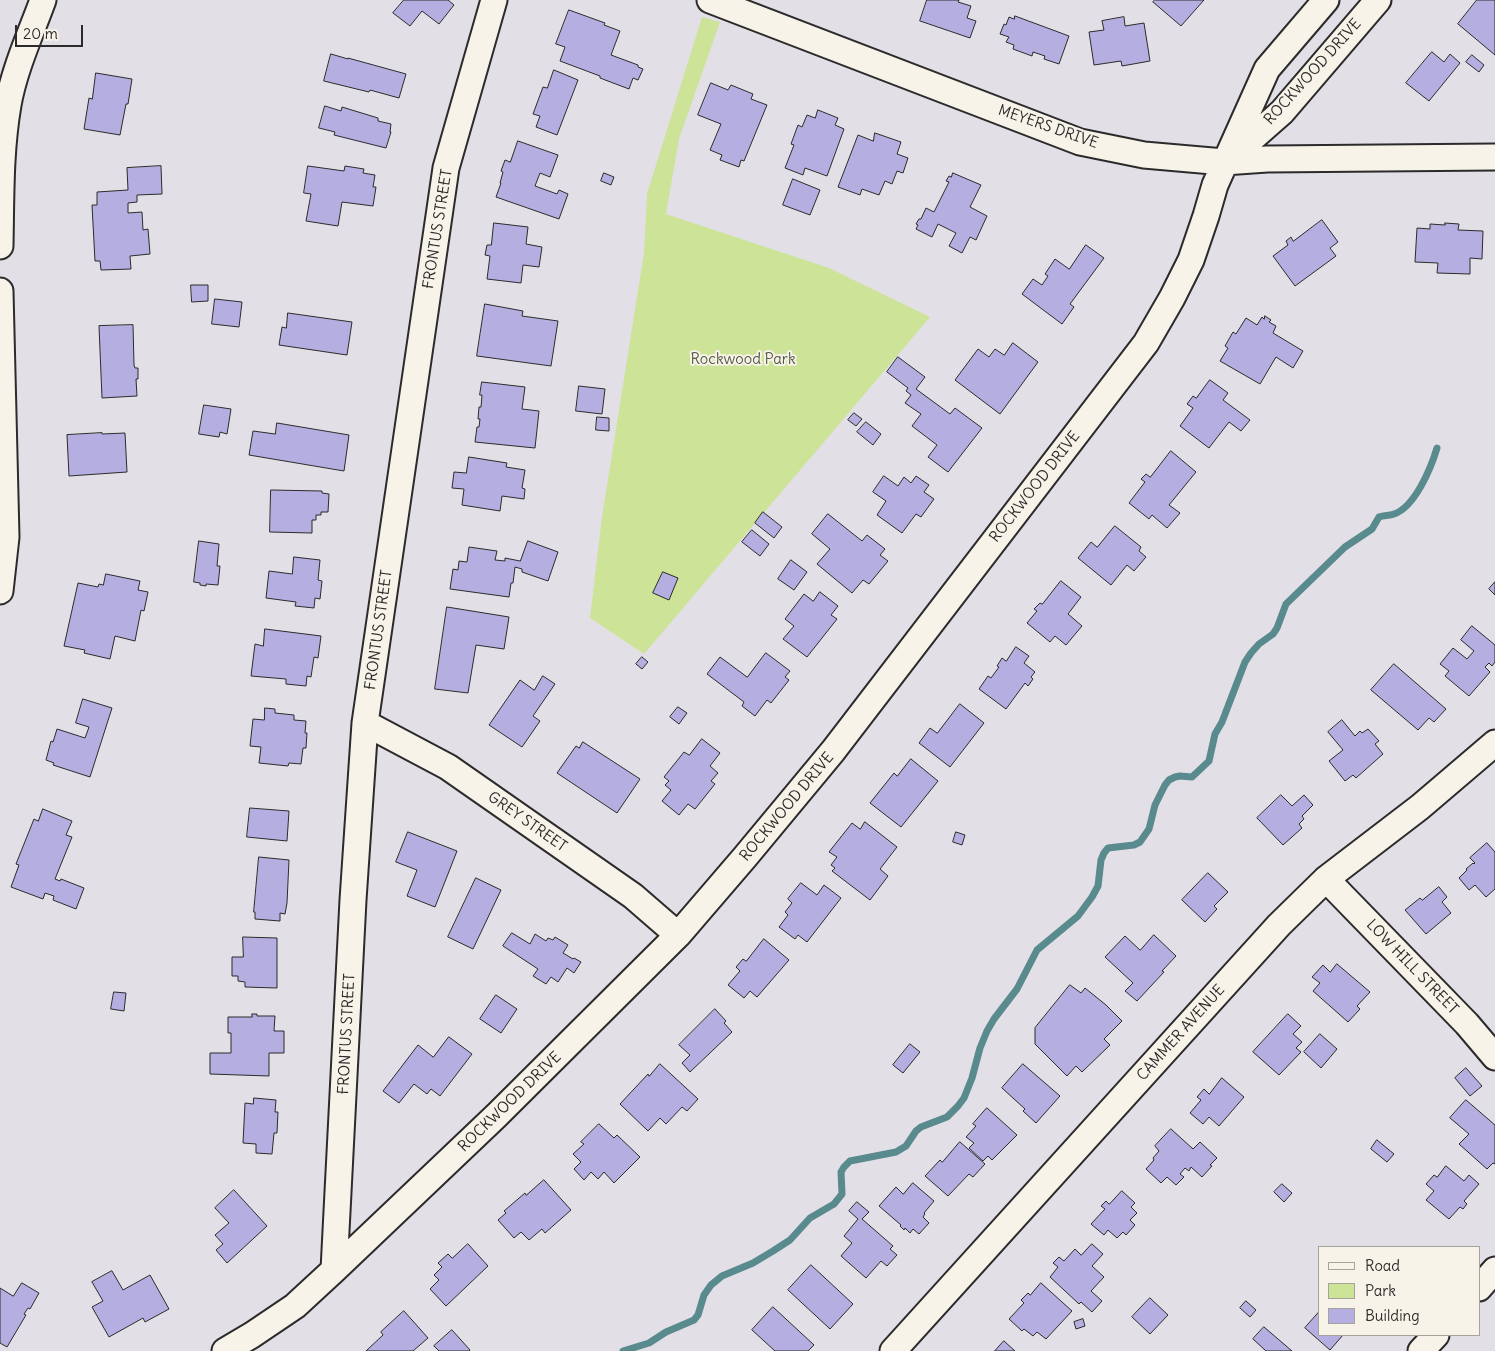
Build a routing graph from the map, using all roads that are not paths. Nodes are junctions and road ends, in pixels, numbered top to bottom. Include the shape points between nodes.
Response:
1 (43, 0) edge
2 (494, 0) edge
3 (710, 0) edge
4 (1326, 0) edge
5 (1378, 0) edge
6 (1495, 157) edge
7 (1224, 162) junction
8 (0, 246) edge
9 (0, 290) edge
10 (1, 341) edge
11 (0, 591) edge
12 (365, 723) junction
13 (1495, 743) edge
14 (1326, 879) junction
15 (678, 935) junction
16 (1495, 1057) edge
17 (334, 1270) junction
18 (1495, 1270) edge
19 (1480, 1287) edge
20 (1435, 1336) edge
21 (225, 1351) edge
22 (893, 1351) edge
23 (1422, 1351) edge

1 - 8 street via 8,103 3,141
2 - 12 street, FRONTUS STREET via 446,168
3 - 7 street, MEYERS DRIVE via 1080,142 1144,155
4 - 7 street, ROCKWOOD DRIVE via 1267,69
5 - 7 street, ROCKWOOD DRIVE via 1282,112
6 - 7 street, MEYERS DRIVE
7 - 15 street, ROCKWOOD DRIVE via 1191,260 1146,343 833,751
9 - 10 street
10 - 11 street via 6,537
12 - 15 street, GREY STREET via 448,767 633,896
12 - 17 street, FRONTUS STREET
13 - 14 street, CAMMER AVENUE via 1420,807
14 - 16 street, LOW HILL STREET
14 - 22 street, CAMMER AVENUE via 1279,925
15 - 17 street, ROCKWOOD DRIVE via 496,1116
17 - 21 street, ROCKWOOD DRIVE via 295,1306
18 - 19 street
20 - 23 street

